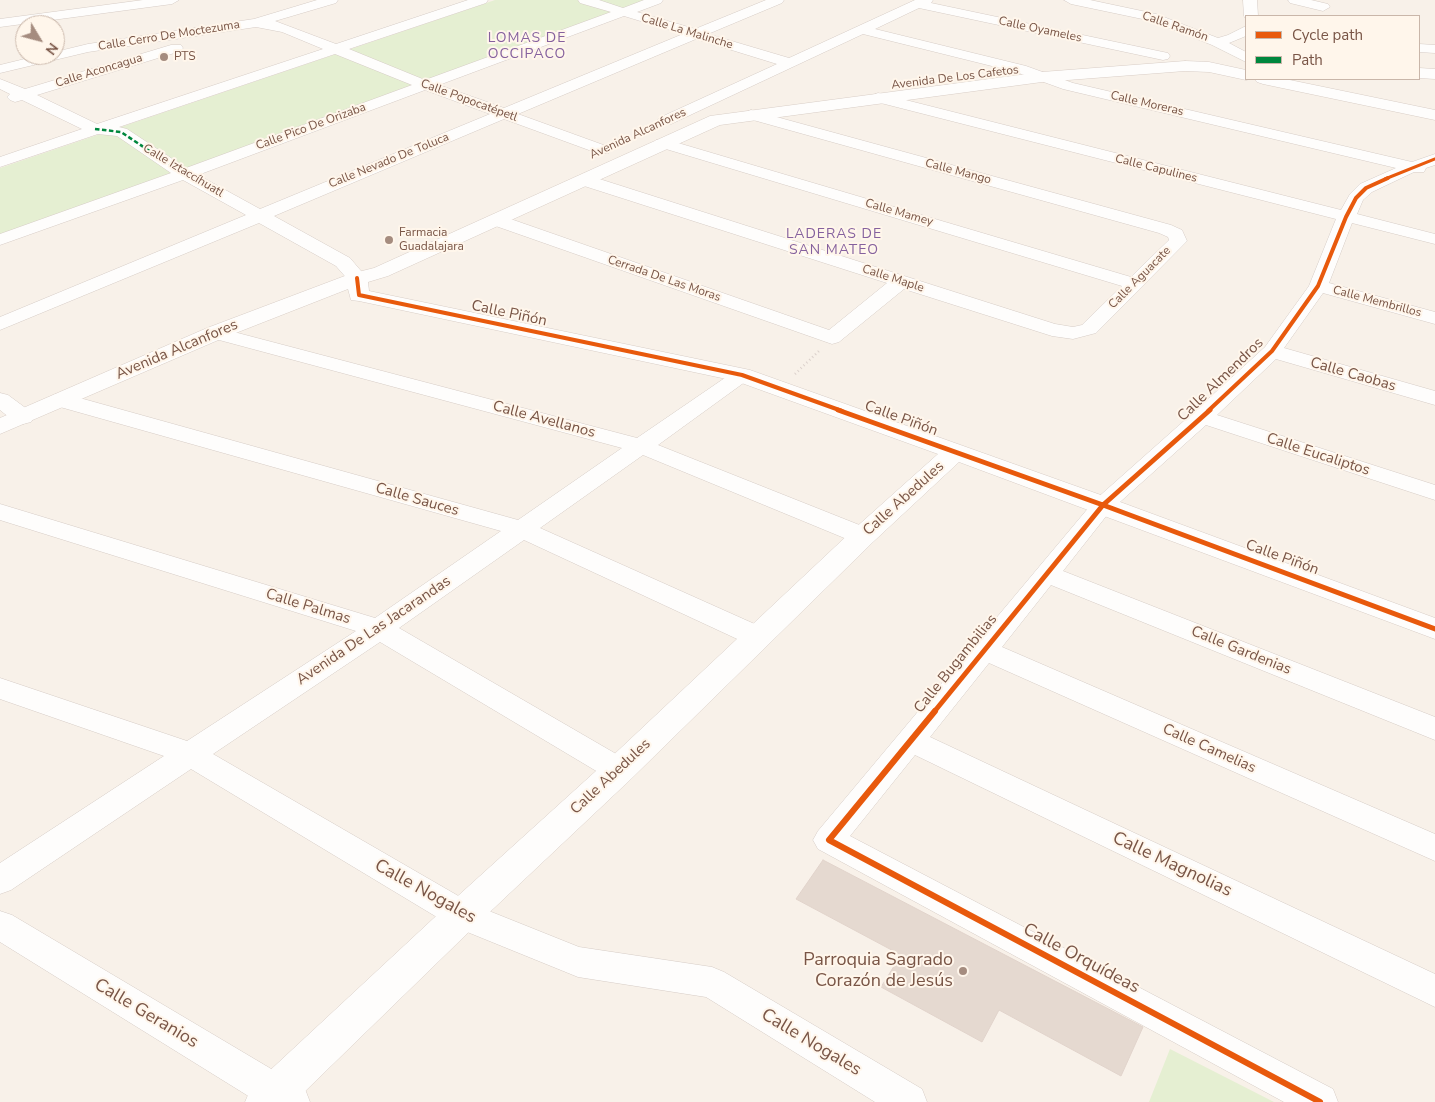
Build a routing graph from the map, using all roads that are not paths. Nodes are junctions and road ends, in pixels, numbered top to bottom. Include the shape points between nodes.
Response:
1 (172, 0) edge
2 (331, 0) edge
3 (481, 0) edge
4 (585, 0) edge
5 (656, 0) edge
6 (777, 0) edge
7 (1071, 0) edge
8 (1250, 0) edge
9 (1295, 0) edge
10 (922, 2) edge
11 (1324, 7) dead end
12 (622, 12) junction
13 (1251, 15) edge
14 (256, 23) junction
15 (0, 24) edge
16 (862, 30) junction
17 (1245, 31) edge
18 (694, 35) junction
19 (1217, 42) junction
20 (1420, 48) edge
21 (336, 49) junction
22 (1435, 49) edge
23 (1163, 56) junction
24 (1245, 57) edge
25 (1245, 58) edge
26 (790, 63) junction
27 (0, 69) edge
28 (1021, 69) junction
29 (1420, 73) edge
30 (1435, 74) edge
31 (1245, 75) edge
32 (1042, 77) junction
33 (1268, 80) edge
34 (0, 83) edge
35 (425, 85) junction
36 (22, 94) junction
37 (878, 98) junction
38 (0, 102) edge
39 (505, 114) junction
40 (751, 115) junction
41 (1435, 115) edge
42 (666, 121) junction
43 (95, 129) junction
44 (648, 130) dead end
45 (692, 130) junction
46 (621, 142) dead end
47 (662, 143) junction
48 (603, 150) junction
49 (1435, 159) edge
50 (0, 162) edge
51 (1412, 167) junction
52 (1435, 172) edge
53 (184, 174) junction
54 (584, 180) junction
55 (259, 215) junction
56 (1346, 217) junction
57 (496, 220) junction
58 (1164, 229) joint
59 (1435, 239) edge
60 (0, 240) edge
61 (357, 278) junction
62 (901, 282) junction
63 (1136, 284) junction
64 (1318, 286) junction
65 (1435, 318) edge
66 (0, 324) edge
67 (1089, 329) joint
68 (215, 333) junction
69 (1272, 351) junction
70 (742, 375) junction
71 (1435, 398) edge
72 (0, 400) edge
73 (61, 400) junction
74 (23, 417) junction
75 (1202, 417) junction
76 (0, 427) edge
77 (641, 446) junction
78 (955, 452) junction
79 (1435, 493) edge
80 (1103, 505) junction
81 (0, 512) edge
82 (522, 529) junction
83 (863, 536) junction
84 (1047, 574) junction
85 (379, 629) junction
86 (1435, 629) edge
87 (758, 637) junction
88 (984, 650) junction
89 (0, 688) edge
90 (1435, 729) edge
91 (910, 740) junction
92 (190, 754) junction
93 (619, 770) junction
94 (829, 840) joint
95 (1435, 848) edge
96 (0, 880) edge
97 (462, 915) junction
98 (0, 925) edge
99 (1435, 991) edge
100 (278, 1099) edge
101 (909, 1102) edge
102 (1320, 1102) edge

1 - 15 street
2 - 14 street
3 - 21 street
4 - 12 street, Calle La Malinche
5 - 12 street, Calle Pico De Orizaba
6 - 18 street, Calle Nevado De Toluca
7 - 19 street, Calle Ramón via 1156,18
8 - 13 street
9 - 11 street
10 - 16 street, Avenida Alcanfores
10 - 23 street, Calle Oyameles
12 - 18 street, Calle La Malinche
12 - 35 street, Calle Pico De Orizaba
14 - 21 street, Calle Cerro De Moctezuma via 287,29
14 - 27 street, Calle Cerro De Moctezuma via 88,48
14 - 36 street, Calle Aconcagua
16 - 26 street, Avenida Alcanfores
16 - 28 street, Calle Moreras
17 - 19 street via 1234,38
18 - 26 street, Calle La Malinche
18 - 39 street, Calle Nevado De Toluca
19 - 24 street, Calle Ramón
20 - 22 street
21 - 35 street, Calle Popocatépetl
21 - 43 street
23 - 25 street, Avenida De Los Cafetos
23 - 28 street, Avenida De Los Cafetos
26 - 42 street, Avenida Alcanfores
28 - 32 street, Calle Moreras
28 - 42 street, Avenida De Los Cafetos via 734,106
29 - 30 street
31 - 32 street, Avenida De Los Cafetos via 1185,66
32 - 37 street, Avenida De Los Cafetos
32 - 51 street, Calle Moreras via 1068,86
33 - 41 street
34 - 36 street, Calle Iztaccíhuatl
35 - 39 street, Calle Popocatépetl
35 - 53 street, Calle Pico De Orizaba
36 - 38 street, Calle Aconcagua
36 - 43 street, Calle Iztaccíhuatl
37 - 40 street, Avenida De Los Cafetos
37 - 56 street, Calle Capulines
39 - 48 street, Calle Popocatépetl
39 - 55 street, Calle Nevado De Toluca
40 - 45 street, Avenida De Los Cafetos via 716,120
40 - 58 street, Calle Mango
42 - 44 street, Avenida Alcanfores
42 - 45 street
43 - 50 street
43 - 53 street, Calle Iztaccíhuatl via 121,132
45 - 47 street, Avenida Alcanfores
46 - 48 street, Avenida Alcanfores
47 - 54 street, Avenida Alcanfores
47 - 63 street, Calle Mamey
48 - 61 street, Avenida Alcanfores via 369,265
49 - 51 street, Calle Almendros
51 - 52 street, Calle Moreras
51 - 56 street, Calle Almendros via 1366,188 1356,198
53 - 55 street, Calle Iztaccíhuatl
53 - 60 street, Calle Pico De Orizaba
54 - 57 street, Avenida Alcanfores
54 - 62 street, Calle Maple
55 - 61 street, Calle Iztaccíhuatl via 343,262
55 - 66 street, Calle Nevado De Toluca
56 - 59 street, Calle Capulines
56 - 64 street, Calle Almendros
57 - 61 street, Avenida Alcanfores via 382,272
57 - 62 street, Cerrada De Las Moras via 832,338
58 - 63 street, Calle Aguacate via 1176,234 1178,241
61 - 68 street, Avenida Alcanfores
61 - 70 street, Calle Piñón via 359,295
62 - 67 street, Calle Maple via 1052,330 1073,333
63 - 67 street, Calle Aguacate
64 - 65 street, Calle Membrillos
64 - 69 street, Calle Almendros
68 - 73 street, Avenida Alcanfores
68 - 77 street, Calle Avellanos
69 - 71 street, Calle Caobas
69 - 75 street, Calle Almendros
70 - 77 street, Avenida De Las Jacarandas
70 - 78 street, Calle Piñón
72 - 74 street
73 - 74 street, Avenida Alcanfores
73 - 82 street, Calle Sauces
74 - 76 street, Avenida Alcanfores
75 - 79 street, Calle Eucaliptos
75 - 80 street, Calle Almendros
77 - 82 street, Avenida De Las Jacarandas
77 - 83 street, Calle Avellanos
78 - 80 street, Calle Piñón
78 - 83 street, Calle Abedules
80 - 84 street, Calle Bugambilias
80 - 86 street, Calle Piñón
81 - 85 street, Calle Palmas
82 - 85 street, Avenida De Las Jacarandas
82 - 87 street, Calle Sauces
83 - 87 street, Calle Abedules
84 - 88 street, Calle Bugambilias
84 - 90 street, Calle Gardenias
85 - 92 street, Avenida De Las Jacarandas
85 - 93 street, Calle Palmas
87 - 93 street, Calle Abedules
88 - 91 street, Calle Bugambilias
88 - 95 street, Calle Camelias
89 - 92 street, Calle Nogales
91 - 94 street, Calle Bugambilias
91 - 99 street, Calle Magnolias
92 - 96 street, Avenida De Las Jacarandas
92 - 97 street, Calle Nogales
93 - 97 street, Calle Abedules
94 - 102 street, Calle Orquídeas
97 - 100 street, Calle Abedules
97 - 101 street, Calle Nogales via 578,962 712,983
98 - 100 street, Calle Geranios

